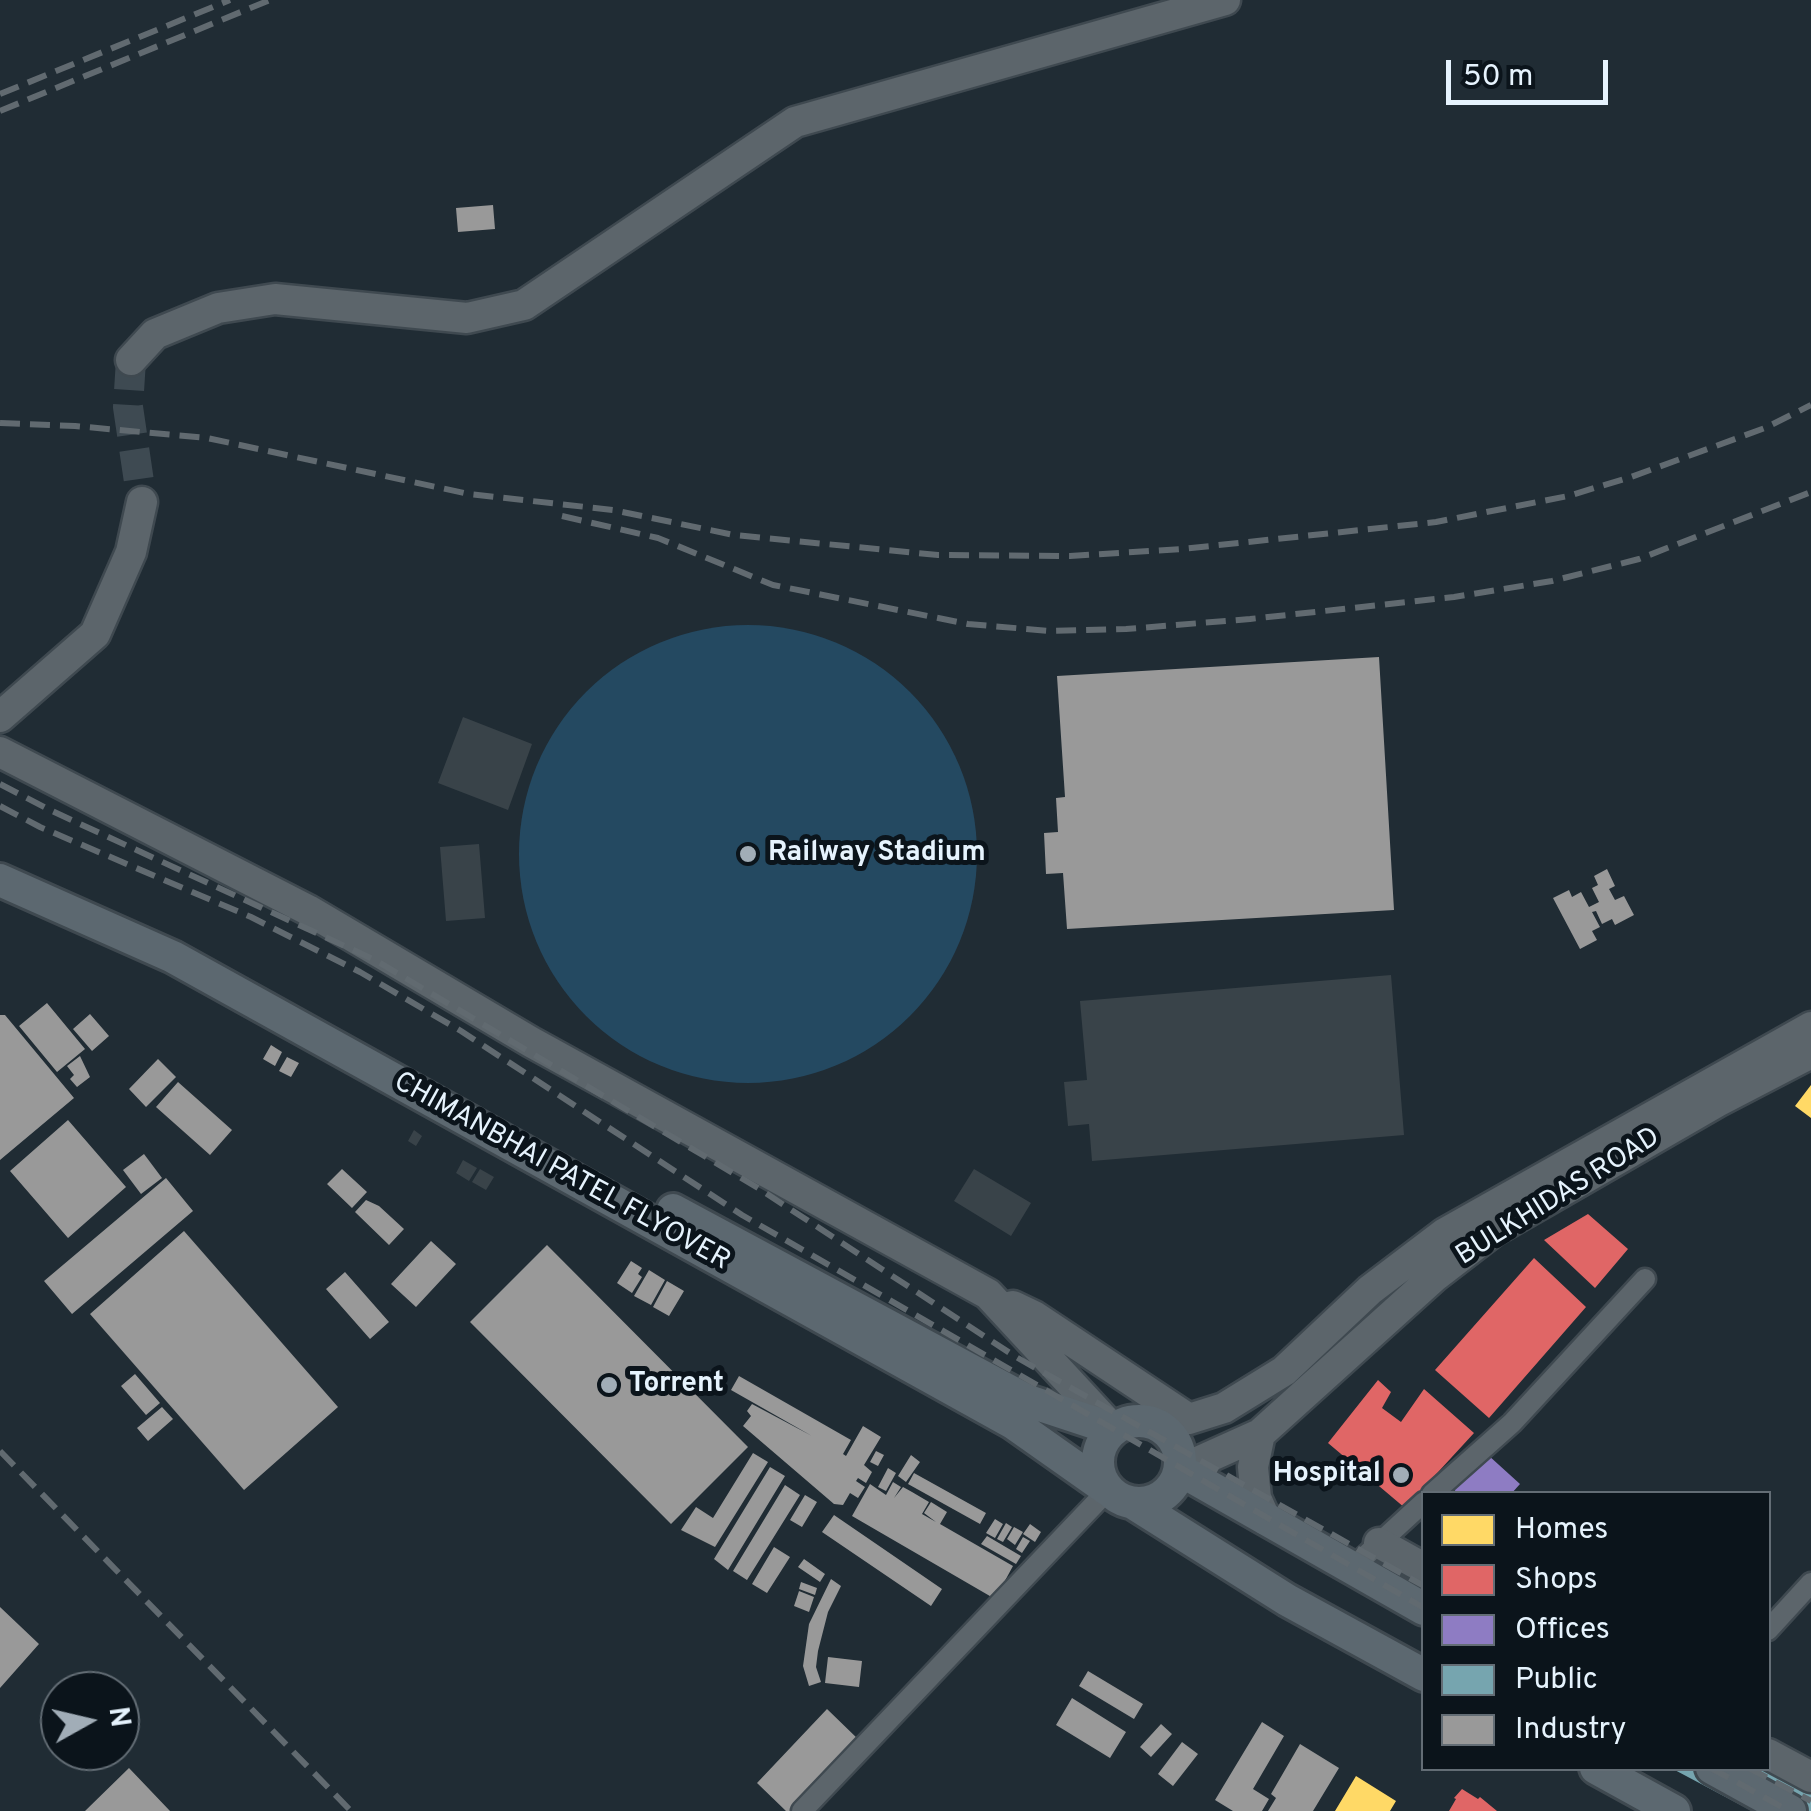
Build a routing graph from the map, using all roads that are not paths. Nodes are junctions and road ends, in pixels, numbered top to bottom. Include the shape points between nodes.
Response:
1 (1225, 0) edge
2 (131, 360) dead end
3 (142, 502) tunnel mouth
4 (0, 717) edge
5 (0, 752) edge
6 (0, 859) edge
7 (0, 880) edge
8 (1809, 1037) edge
9 (1645, 1279) dead end
10 (988, 1294) junction
11 (1021, 1412) junction
12 (1189, 1419) junction
13 (1146, 1420) junction
14 (1113, 1429) junction
15 (1260, 1434) junction
16 (1180, 1470) junction
17 (1435, 1491) edge
18 (1121, 1496) junction
19 (1421, 1505) edge
20 (1266, 1520) junction
21 (1378, 1543) junction
22 (1421, 1566) edge
23 (1352, 1569) junction
24 (1811, 1582) edge
25 (1421, 1607) edge
26 (1771, 1627) edge
27 (1421, 1674) edge
28 (1771, 1756) edge
29 (1601, 1771) edge
30 (1717, 1771) edge
31 (1811, 1776) edge
32 (802, 1811) edge
33 (1674, 1811) edge
34 (1790, 1811) edge

1 - 2 main road via 795,122 524,305 467,318 276,299 218,308 156,334
3 - 4 main road via 131,552 94,634
5 - 10 main road via 308,910 531,1042
6 - 11 main road, CHIMANBHAI PATEL FLYOVER via 181,940
7 - 11 main road, CHIMANBHAI PATEL FLYOVER via 173,957
8 - 12 main road via 1444,1232 1284,1371 1224,1408
8 - 15 main road, BULKHIDAS ROAD via 1716,1102 1495,1230
9 - 17 street via 1512,1423
10 - 12 main road via 1034,1316
10 - 14 main road
11 - 14 main road, CHIMANBHAI PATEL FLYOVER
11 - 18 main road, CHIMANBHAI PATEL FLYOVER
12 - 13 main road
13 - 14 main road
13 - 16 main road via 1173,1438
14 - 18 main road via 1097,1458 1100,1475
15 - 16 main road, BULKHIDAS ROAD
15 - 20 main road via 1253,1467
16 - 18 main road via 1162,1496 1148,1502
16 - 20 main road
18 - 27 main road, CHIMANBHAI PATEL FLYOVER
18 - 32 street
19 - 21 street
20 - 23 main road
21 - 22 main road
21 - 23 street
23 - 25 main road
24 - 26 street
28 - 31 main road
29 - 33 main road
30 - 34 main road

